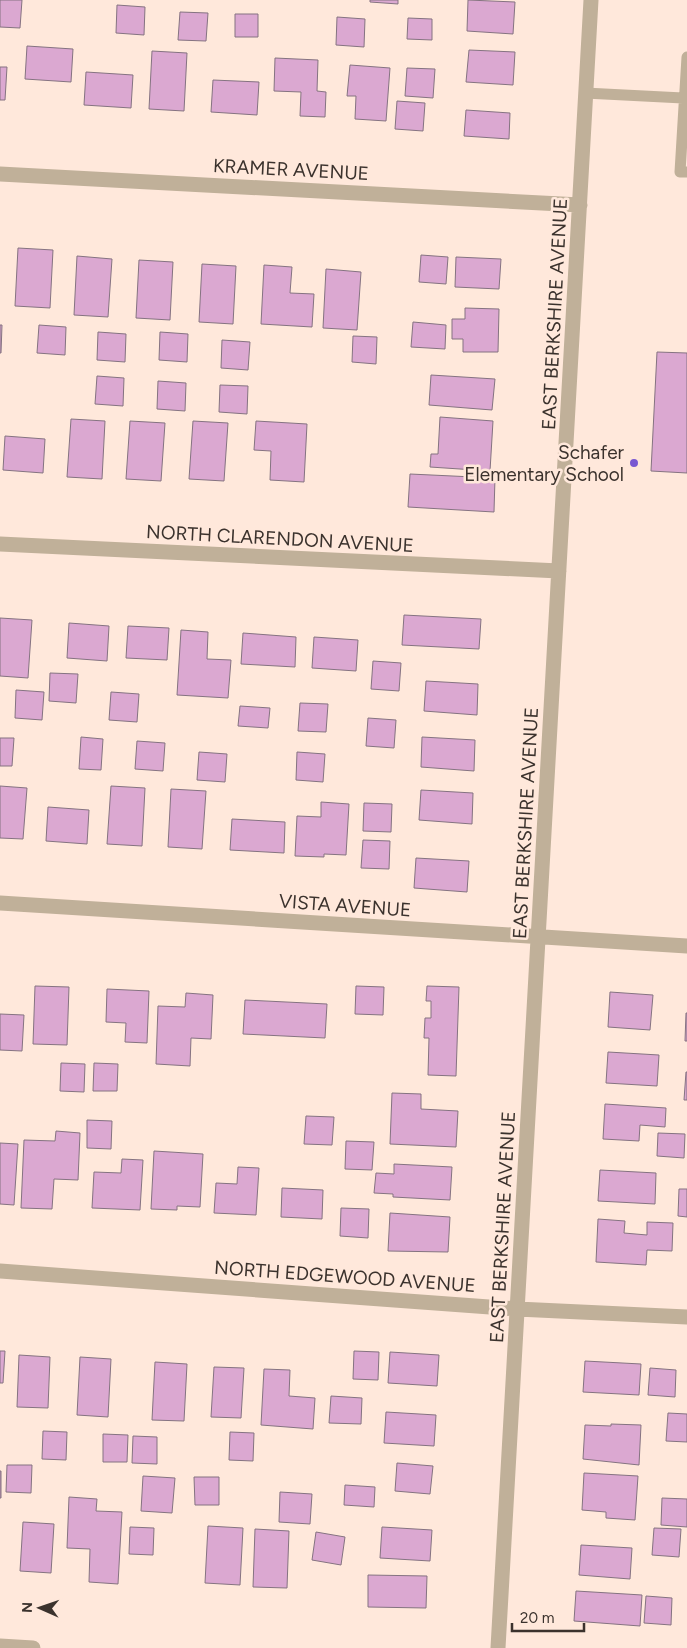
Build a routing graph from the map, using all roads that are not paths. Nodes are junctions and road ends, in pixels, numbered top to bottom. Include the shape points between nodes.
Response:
1 (591, 0) edge
2 (687, 57) edge
3 (585, 92) junction
4 (684, 98) junction
5 (687, 172) edge
6 (0, 174) edge
7 (580, 205) junction
8 (0, 544) edge
9 (559, 571) junction
10 (0, 903) edge
11 (538, 938) junction
12 (687, 946) edge
13 (0, 1271) edge
14 (517, 1309) junction
15 (687, 1318) edge
16 (0, 1646) edge
17 (33, 1648) edge
18 (498, 1648) edge

1 - 3 street, EAST BERKSHIRE AVENUE
2 - 4 lane
3 - 4 lane
3 - 7 street, EAST BERKSHIRE AVENUE
4 - 5 lane via 680,172
6 - 7 street, KRAMER AVENUE
7 - 9 street, EAST BERKSHIRE AVENUE
8 - 9 street, NORTH CLARENDON AVENUE
9 - 11 street, EAST BERKSHIRE AVENUE
10 - 11 street, VISTA AVENUE
11 - 12 street, VISTA AVENUE
11 - 14 street, EAST BERKSHIRE AVENUE
13 - 14 street, NORTH EDGEWOOD AVENUE
14 - 15 street, NORTH EDGEWOOD AVENUE
14 - 18 street, EAST BERKSHIRE AVENUE
16 - 17 street

